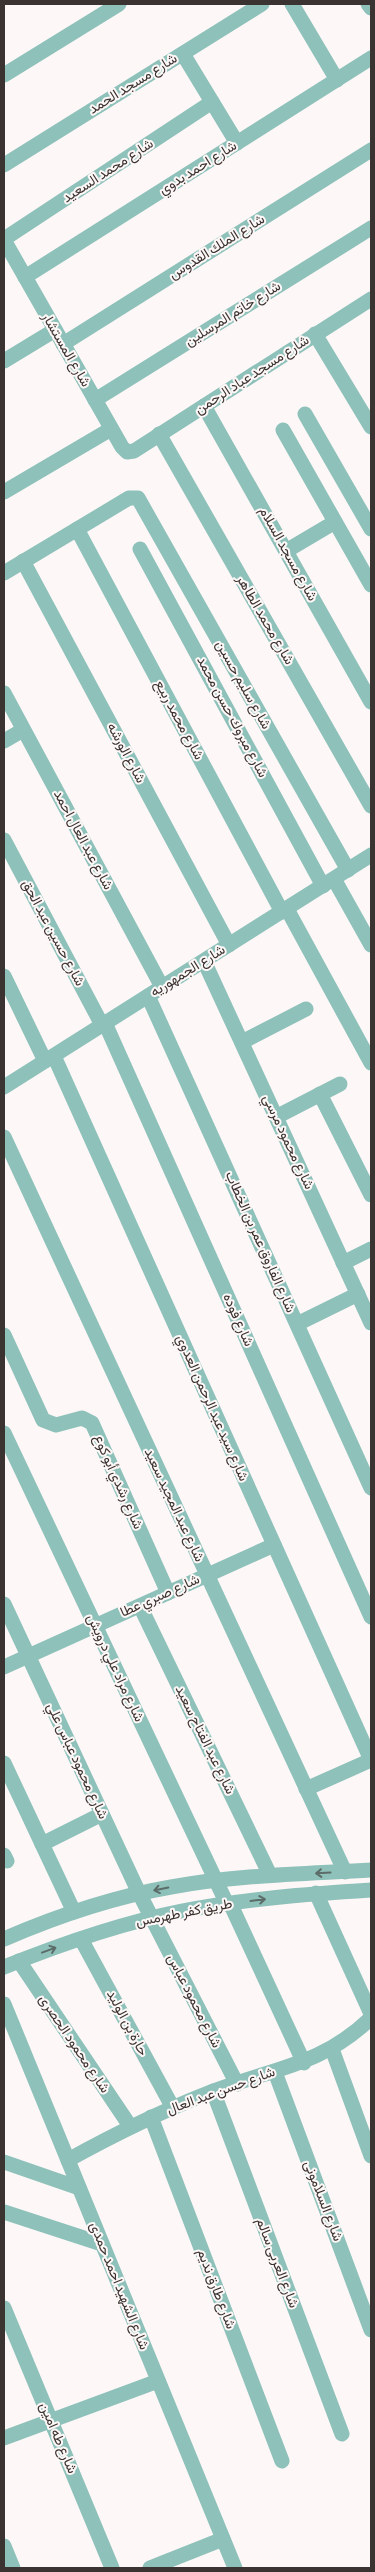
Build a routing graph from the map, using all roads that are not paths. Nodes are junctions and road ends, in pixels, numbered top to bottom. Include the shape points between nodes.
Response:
1 (119, 4) edge
2 (262, 4) edge
3 (292, 4) edge
4 (368, 4) edge
5 (371, 8) edge
6 (182, 54) junction
7 (371, 58) edge
8 (4, 75) edge
9 (337, 80) junction
10 (212, 102) junction
11 (237, 143) junction
12 (371, 150) edge
13 (4, 165) edge
14 (371, 228) edge
15 (4, 240) edge
16 (25, 277) junction
17 (370, 304) edge
18 (55, 330) junction
19 (315, 334) junction
20 (63, 344) junction
21 (4, 361) edge
22 (95, 400) junction
23 (204, 406) junction
24 (306, 414) dead end
25 (371, 427) edge
26 (111, 429) junction
27 (283, 430) dead end
28 (160, 434) junction
29 (134, 451) joint
30 (4, 492) edge
31 (335, 522) junction
32 (77, 529) junction
33 (371, 529) edge
34 (140, 549) dead end
35 (286, 551) junction
36 (22, 561) junction
37 (4, 572) edge
38 (371, 585) edge
39 (4, 693) edge
40 (371, 702) edge
41 (23, 730) junction
42 (4, 741) edge
43 (371, 806) edge
44 (4, 840) edge
45 (371, 855) edge
46 (348, 870) junction
47 (328, 882) junction
48 (285, 910) junction
49 (371, 945) edge
50 (229, 946) junction
51 (204, 961) junction
52 (4, 976) edge
53 (162, 987) junction
54 (148, 996) junction
55 (306, 1009) dead end
56 (103, 1024) junction
57 (242, 1042) junction
58 (49, 1058) junction
59 (371, 1063) edge
60 (340, 1084) dead end
61 (4, 1087) edge
62 (320, 1094) junction
63 (276, 1117) junction
64 (4, 1137) edge
65 (371, 1195) edge
66 (371, 1249) edge
67 (343, 1263) junction
68 (358, 1294) junction
69 (371, 1323) edge
70 (297, 1324) junction
71 (4, 1335) edge
72 (4, 1432) edge
73 (371, 1488) edge
74 (274, 1545) junction
75 (207, 1575) junction
76 (168, 1593) junction
77 (4, 1604) edge
78 (140, 1606) junction
79 (371, 1617) edge
80 (95, 1626) junction
81 (28, 1656) junction
82 (4, 1667) edge
83 (371, 1760) edge
84 (4, 1763) edge
85 (306, 1789) junction
86 (102, 1814) junction
87 (42, 1844) junction
88 (371, 1870) edge
89 (345, 1872) junction
90 (270, 1875) junction
91 (215, 1880) junction
92 (371, 1890) edge
93 (316, 1893) junction
94 (139, 1894) junction
95 (228, 1904) junction
96 (74, 1912) junction
97 (151, 1918) junction
98 (4, 1939) edge
99 (81, 1939) junction
100 (18, 1961) junction
101 (4, 1967) edge
102 (4, 2004) edge
103 (371, 2014) edge
104 (371, 2018) edge
105 (332, 2049) junction
106 (304, 2063) junction
107 (274, 2072) junction
108 (236, 2084) junction
109 (213, 2091) junction
110 (173, 2108) junction
111 (151, 2117) junction
112 (130, 2126) junction
113 (371, 2156) edge
114 (68, 2160) junction
115 (4, 2162) edge
116 (79, 2188) junction
117 (4, 2212) edge
118 (102, 2244) junction
119 (5, 2312) edge
120 (371, 2330) edge
121 (158, 2381) junction
122 (51, 2421) junction
123 (342, 2434) dead end
124 (4, 2438) edge
125 (282, 2461) dead end
126 (223, 2539) junction
127 (4, 2546) edge
128 (13, 2568) edge
129 (112, 2568) edge
130 (150, 2568) edge
131 (236, 2568) edge

1 - 8 street
2 - 6 street, شارع مسجد الحمد
3 - 9 street
4 - 5 street
6 - 10 street
6 - 13 street, شارع مسجد الحمد
7 - 9 street, شارع احمد بدوي
9 - 11 street, شارع احمد بدوي
10 - 11 street
10 - 15 street, شارع محمد السعيد
11 - 16 street, شارع احمد بدوي
12 - 20 street, شارع الملك القدوس
14 - 22 street, شارع خاتم المرسلين
15 - 16 street, شارع المستشار
16 - 18 street, شارع المستشار
17 - 19 street, شارع مسجد عباد الرحمن
18 - 20 street, شارع المستشار
18 - 21 street
19 - 23 street, شارع مسجد عباد الرحمن
19 - 25 street
20 - 22 street, شارع المستشار
22 - 26 street, شارع المستشار
23 - 28 street, شارع مسجد عباد الرحمن
23 - 35 street, شارع مسجد السلام
24 - 33 street
26 - 29 street, شارع المستشار via 124,450
26 - 30 street
27 - 31 street
28 - 29 street, شارع مسجد عباد الرحمن
28 - 43 street, شارع محمد الطاهر
31 - 35 street
31 - 38 street
32 - 36 street
32 - 46 street, شارع سليم حسين via 132,496 139,500
32 - 48 street, شارع محمد ربيع
34 - 47 street, شارع مبروك حسن محمد
35 - 40 street, شارع مسجد السلام
36 - 37 street
36 - 50 street, شارع الورشه
39 - 41 street, شارع عبد العال احمد
41 - 42 street
41 - 53 street, شارع عبد العال احمد
44 - 56 street, شارع حسين عبد الحق
45 - 46 street, شارع الجمهوريه
46 - 47 street, شارع الجمهوريه
47 - 48 street, شارع الجمهوريه
47 - 49 street, شارع مبروك حسن محمد
48 - 50 street, شارع الجمهوريه
48 - 59 street, شارع محمد ربيع
50 - 51 street, شارع الجمهوريه
51 - 53 street, شارع الجمهوريه
51 - 57 street, شارع محمود مرسي
52 - 58 street, شارع سيد عبد الرحمن العدوي
53 - 54 street, شارع الجمهوريه
54 - 56 street, شارع الجمهوريه
54 - 70 street, شارع الفاروق عمر بن الخطاب
55 - 57 street
56 - 58 street, شارع الجمهوريه
56 - 79 street, شارع فوده
57 - 63 street, شارع محمود مرسي
58 - 61 street, شارع الجمهوريه
58 - 74 street, شارع سيد عبد الرحمن العدوي
60 - 62 street
62 - 63 street
62 - 65 street
63 - 67 street, شارع محمود مرسي
64 - 75 street, شارع عبد المجيد سعيد
66 - 67 street
67 - 68 street, شارع محمود مرسي
68 - 69 street, شارع محمود مرسي
68 - 70 street
70 - 73 street, شارع الفاروق عمر بن الخطاب
71 - 76 street, شارع رشدي أبو كوع via 43,1420 56,1425 82,1418 92,1423
72 - 80 street, شارع مراد علي درويش
74 - 75 street, شارع صبري عطا
74 - 83 street, شارع سيد عبد الرحمن العدوي
75 - 76 street, شارع صبري عطا
75 - 85 street, شارع عبد المجيد سعيد
76 - 78 street, شارع صبري عطا
77 - 81 street, شارع محمود عباس علي
78 - 80 street, شارع صبري عطا
78 - 90 street, شارع عبد الفتاح سعيد
80 - 81 street, شارع صبري عطا
80 - 91 street, شارع مراد علي درويش
81 - 82 street, شارع صبري عطا
81 - 86 street, شارع محمود عباس علي
83 - 85 street
84 - 87 street
85 - 89 street, شارع عبد المجيد سعيد
86 - 87 street
86 - 94 street, شارع محمود عباس علي
87 - 96 street
88 - 89 street, طريق كفر طهرمس
89 -> 90 street, طريق كفر طهرمس
90 - 91 street, طريق كفر طهرمس
91 -> 94 street, طريق كفر طهرمس
91 - 95 street, شارع مراد علي درويش
92 - 93 street, طريق كفر طهرمس
95 -> 93 street, طريق كفر طهرمس
93 - 103 street
94 - 96 street, طريق كفر طهرمس
94 - 97 street, شارع محمود عباس علي
95 - 97 street, طريق كفر طهرمس
95 - 106 street, شارع مراد علي درويش
96 - 98 street, طريق كفر طهرمس
97 - 99 street, طريق كفر طهرمس
97 - 108 street, شارع محمود عباس
100 -> 99 street, طريق كفر طهرمس
99 - 110 street, حارة بن الوليد
100 - 101 street, طريق كفر طهرمس
100 - 112 street, شارع محمود الحصرى
102 - 114 street, شارع الشهيد احمد حمدى
104 - 105 street, شارع حسن عبد العال
105 - 106 street, شارع حسن عبد العال
105 - 113 street
106 - 107 street, شارع حسن عبد العال
107 - 108 street, شارع حسن عبد العال
107 - 120 street, شارع السلامونى
108 - 109 street, شارع حسن عبد العال
109 - 110 street, شارع حسن عبد العال
109 - 123 street, شارع العربى سالم
110 - 111 street, شارع حسن عبد العال
111 - 112 street, شارع حسن عبد العال
111 - 125 street, شارع طارق نديم
112 - 114 street, شارع حسن عبد العال
114 - 116 street, شارع الشهيد احمد حمدى
115 - 116 street
116 - 118 street, شارع الشهيد احمد حمدى
117 - 118 street
118 - 121 street, شارع الشهيد احمد حمدى
119 - 122 street, شارع طه امين
121 - 122 street
121 - 126 street, شارع الشهيد احمد حمدى
122 - 124 street
122 - 129 street, شارع طه امين
126 - 130 street
126 - 131 street, شارع الشهيد احمد حمدى
127 - 128 street

